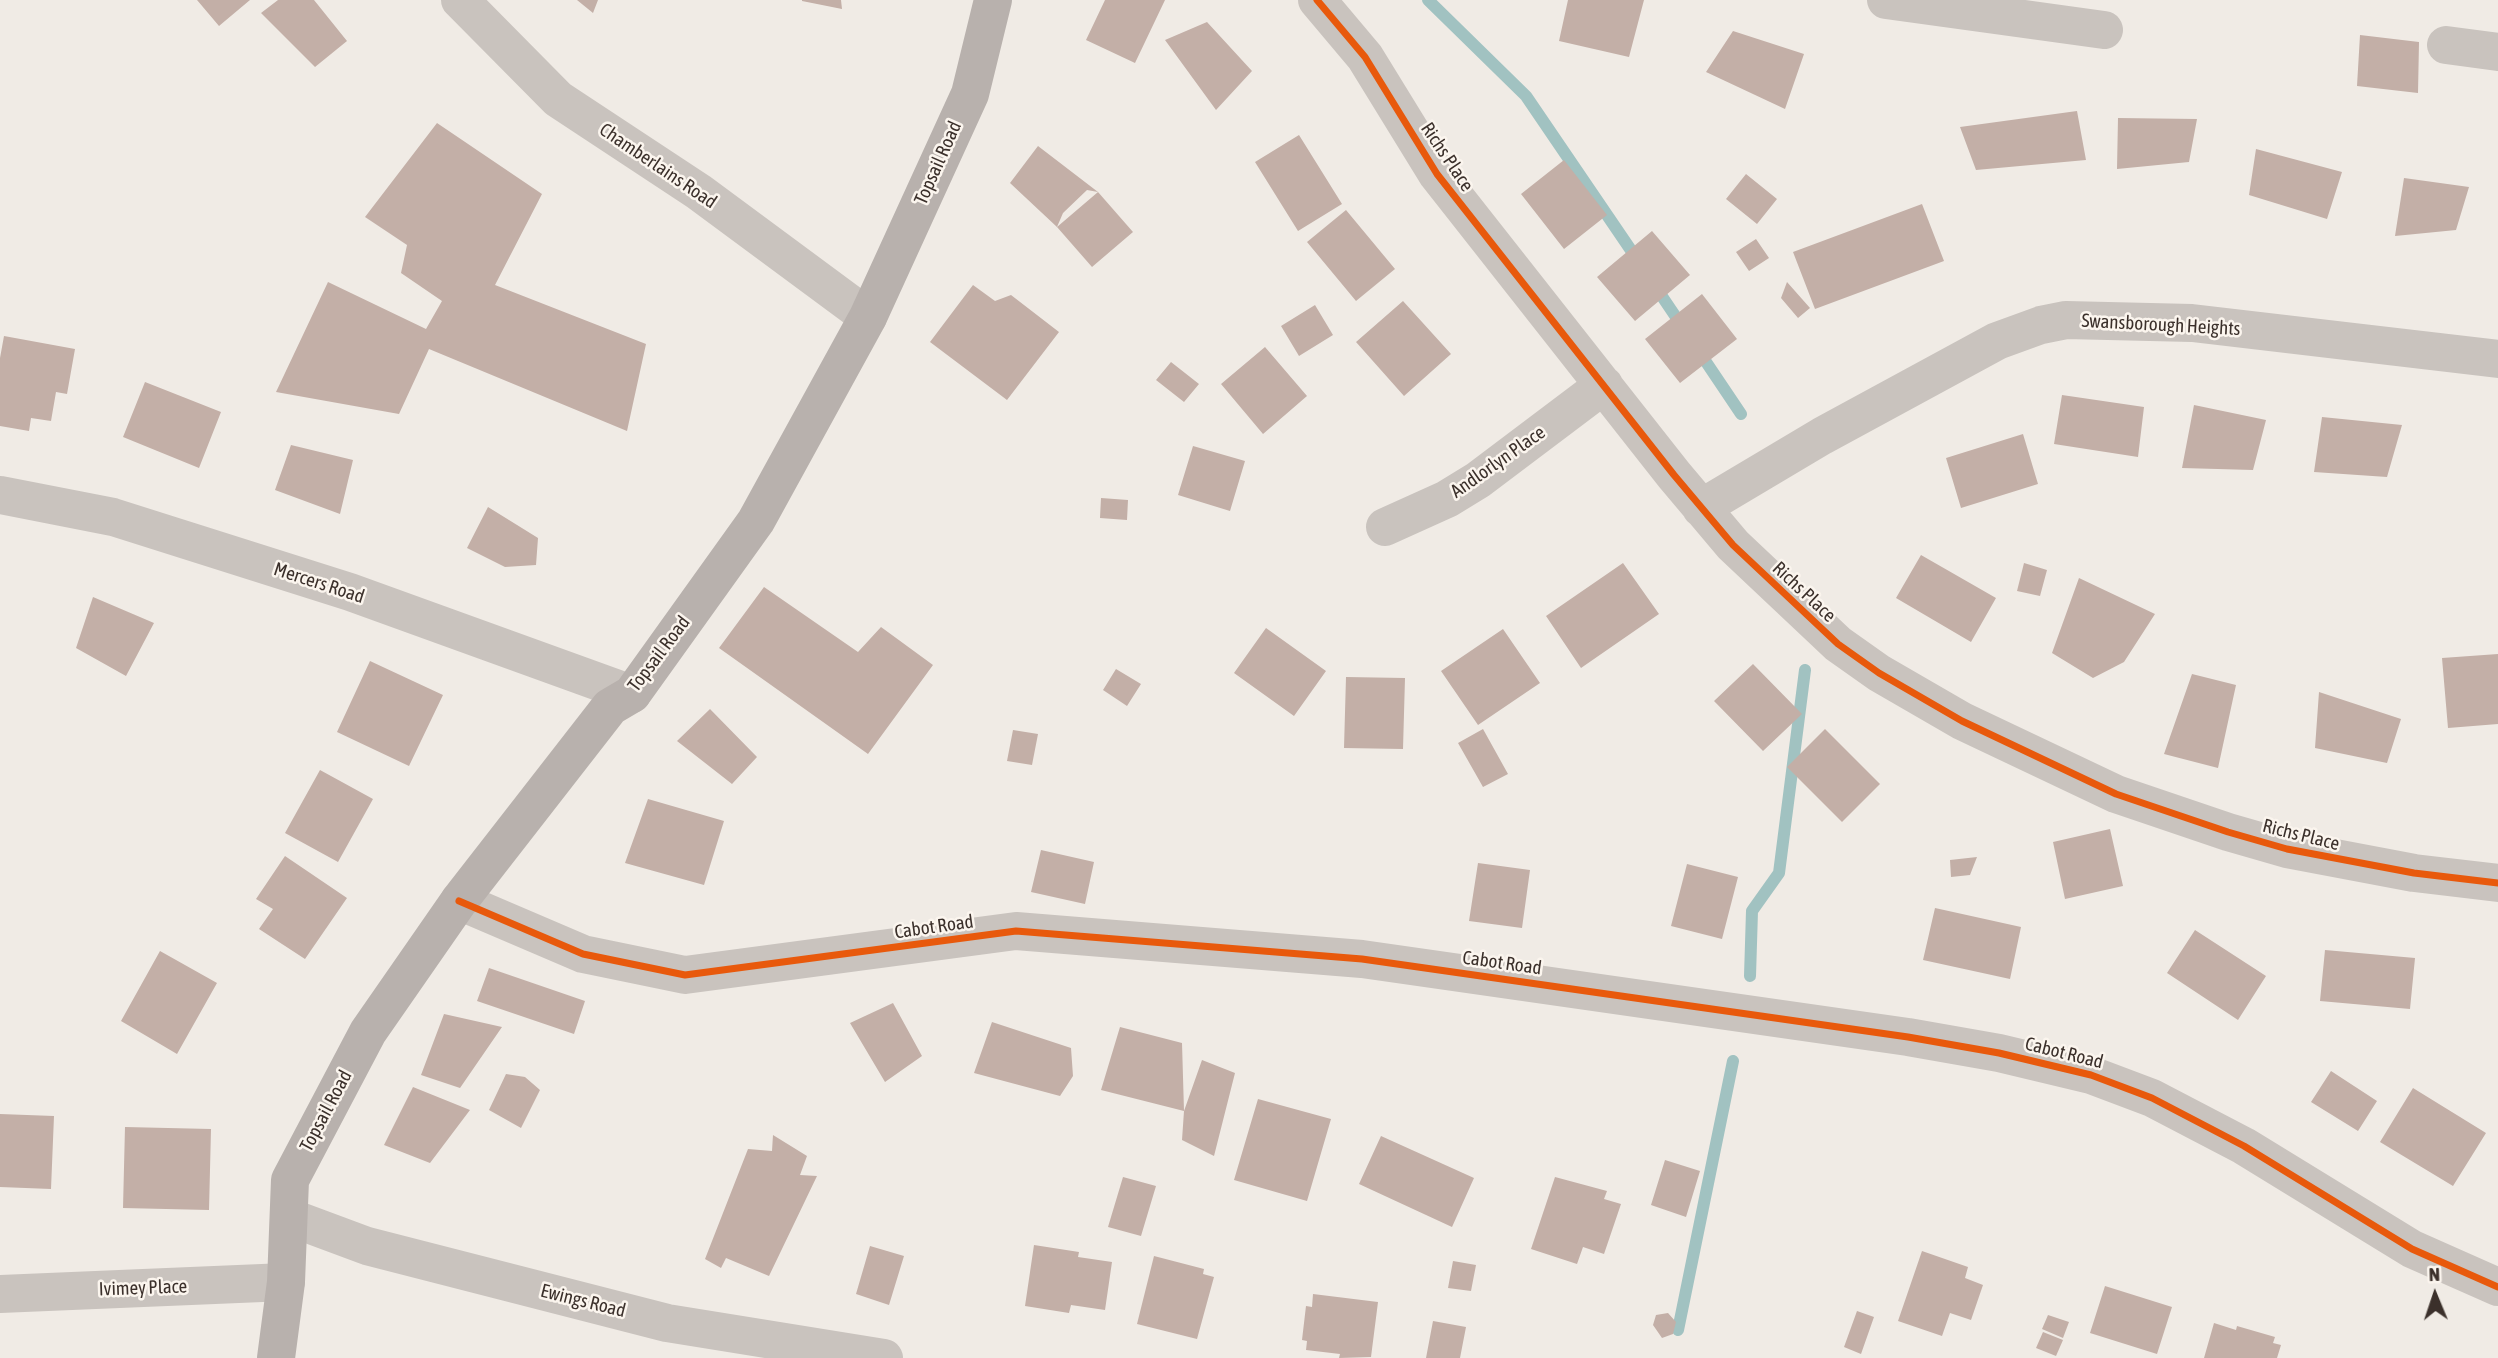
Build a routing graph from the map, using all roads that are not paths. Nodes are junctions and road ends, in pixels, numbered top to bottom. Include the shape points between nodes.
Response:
1 (460, 0) edge
2 (993, 0) edge
3 (1317, 0) edge
4 (1886, 0) edge
5 (2104, 30) dead end
6 (2446, 45) dead end
7 (2498, 52) edge
8 (868, 317) junction
9 (2498, 359) edge
10 (1604, 385) junction
11 (0, 495) edge
12 (1702, 508) junction
13 (1385, 527) dead end
14 (632, 694) junction
15 (2498, 883) edge
16 (459, 901) junction
17 (289, 1217) junction
18 (286, 1282) junction
19 (2498, 1287) edge
20 (0, 1294) edge
21 (276, 1358) edge
22 (884, 1358) edge

1 - 8 street, Chamberlains Road via 558,99 699,192
2 - 8 main road, Topsail Road via 970,94
3 - 10 street, Richs Place via 1366,57 1437,174
4 - 5 street
6 - 7 street
8 - 14 main road, Topsail Road via 756,521
9 - 12 street, Swansborough Heights via 2192,323 2066,320 1997,341 1822,436
10 - 12 street, Richs Place
10 - 13 street, Andlorlyn Place via 1478,480
11 - 14 street, Mercers Road via 113,517 350,592
12 - 15 street, Richs Place via 1769,581 1838,644 1919,697 2061,770 2172,814 2287,849 2387,869
14 - 16 main road, Topsail Road via 610,707
16 - 17 main road, Topsail Road via 361,1045 290,1180
16 - 19 street, Cabot Road via 583,954 685,975 1016,931 1362,959 1999,1053 2091,1075 2152,1098 2255,1153 2412,1249
17 - 18 main road, Topsail Road
17 - 22 street, Ewings Road via 367,1246 667,1323
18 - 20 street, Ivimey Place
18 - 21 main road, Topsail Road

